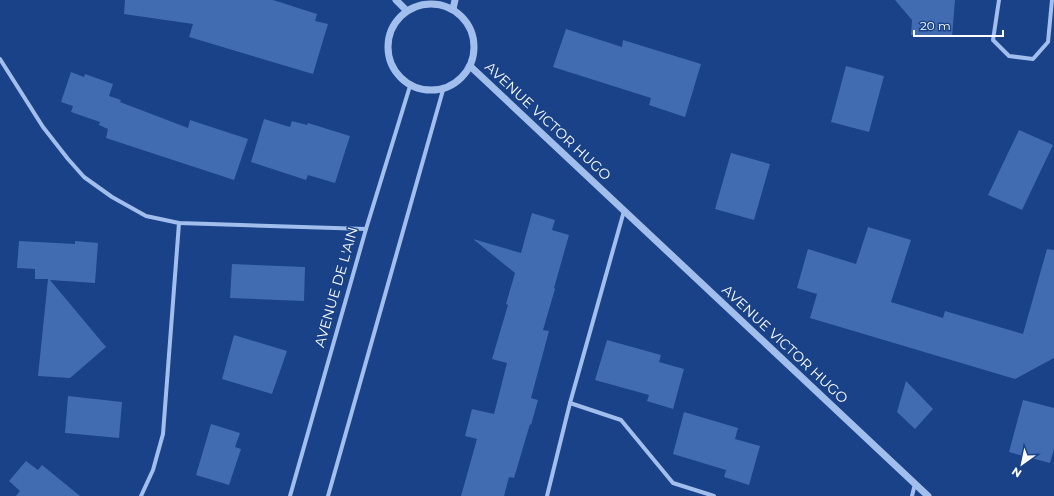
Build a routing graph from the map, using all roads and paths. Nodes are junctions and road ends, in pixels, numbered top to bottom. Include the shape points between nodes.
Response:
1 (396, 0) edge
2 (455, 0) edge
3 (999, 0) edge
4 (1052, 0) edge
5 (453, 9) junction
6 (407, 11) junction
7 (0, 59) edge
8 (470, 66) junction
9 (410, 86) junction
10 (443, 90) junction
11 (625, 210) junction
12 (179, 223) junction
13 (366, 229) junction
14 (570, 403) junction
15 (915, 484) junction
16 (141, 496) edge
17 (290, 496) edge
18 (328, 496) edge
19 (547, 496) edge
20 (714, 496) edge
21 (912, 496) edge
22 (928, 496) edge

1 - 6 street
2 - 5 street
3 - 4 street via 993,40 1009,56 1033,59 1048,42
5 - 6 street via 438,4 423,4
5 - 8 street via 470,28 474,41 474,54
6 - 9 street via 391,28 387,54 399,78
7 - 12 street via 43,127 84,177 112,198 146,216
8 - 10 street via 464,77
8 - 11 street, AVENUE VICTOR HUGO
9 - 10 street via 420,90
9 - 13 street, AVENUE DE L'AIN
10 - 18 street
11 - 14 street
11 - 15 street, AVENUE VICTOR HUGO
12 - 13 street
12 - 16 street via 164,434 153,470
13 - 17 street, AVENUE DE L'AIN
14 - 19 street
14 - 20 street via 621,420 673,483
15 - 21 street
15 - 22 street, AVENUE VICTOR HUGO

